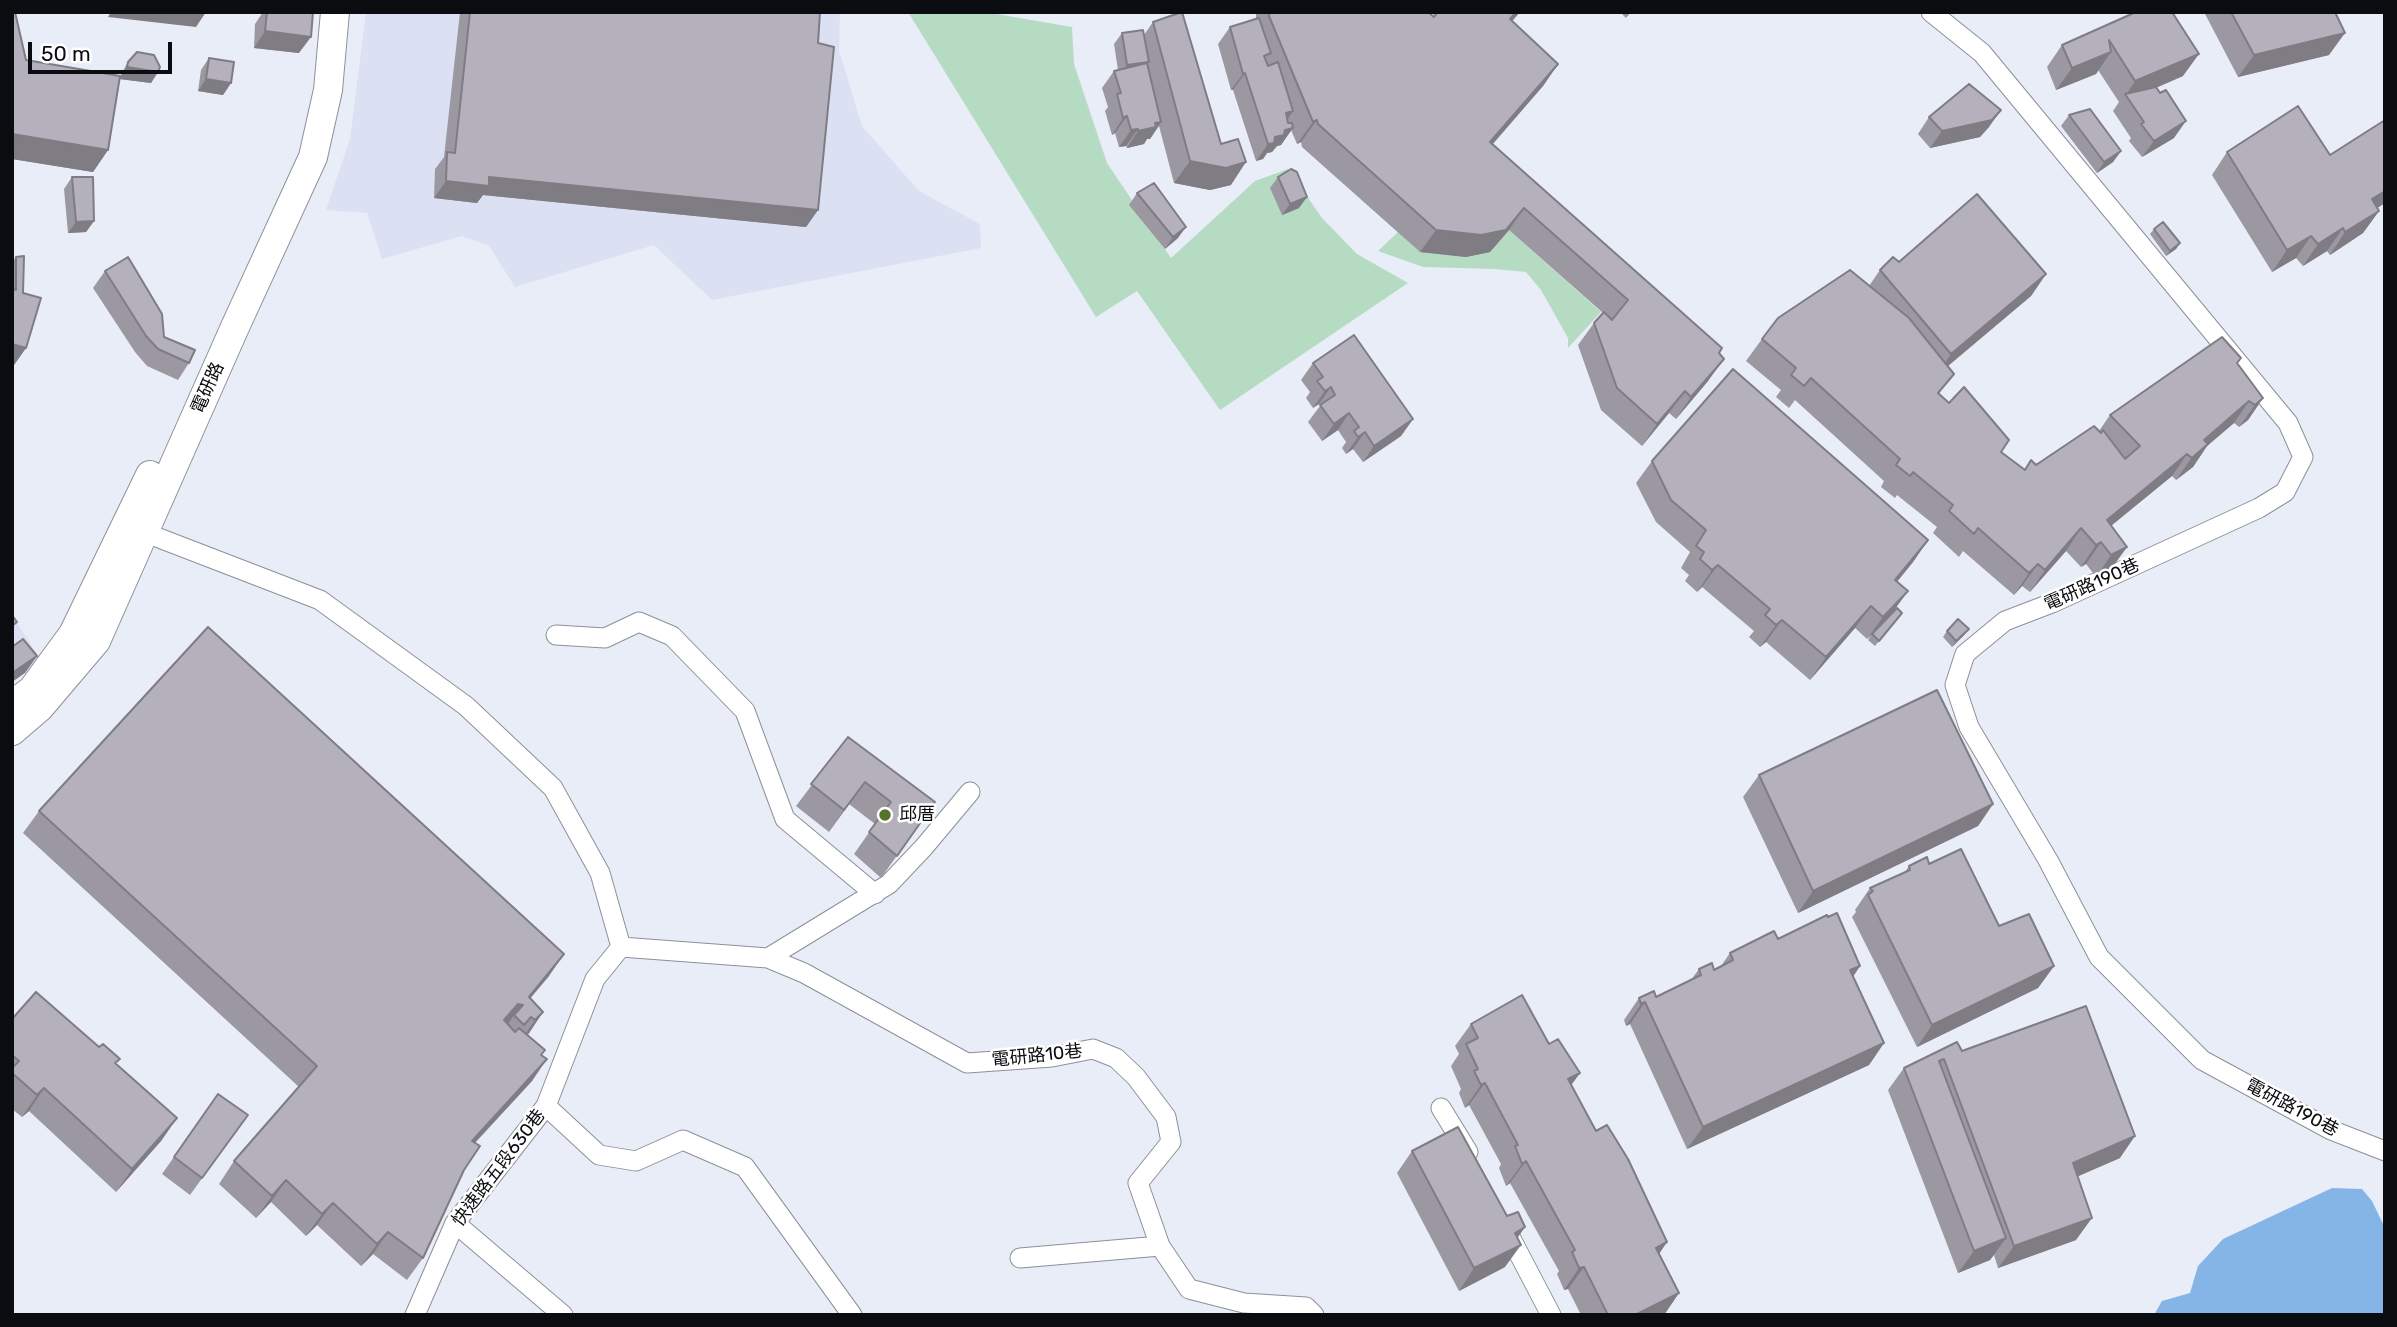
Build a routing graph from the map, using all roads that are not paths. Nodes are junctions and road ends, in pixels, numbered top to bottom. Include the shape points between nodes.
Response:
1 (317, 12) edge
2 (335, 12) edge
3 (1931, 12) edge
4 (134, 529) junction
5 (556, 635) dead end
6 (12, 705) edge
7 (12, 731) edge
8 (970, 792) dead end
9 (875, 894) junction
10 (621, 947) junction
11 (768, 958) junction
12 (546, 1105) junction
13 (1441, 1108) dead end
14 (2385, 1151) edge
15 (1478, 1172) edge
16 (1498, 1214) edge
17 (455, 1223) junction
18 (1160, 1246) junction
19 (1020, 1258) dead end
20 (415, 1315) edge
21 (564, 1315) edge
22 (852, 1315) edge
23 (1314, 1315) edge
24 (1551, 1315) edge

1 - 4 street, 電研路 via 310,86 295,160 162,452
2 - 4 street, 電研路 via 328,90 313,157
3 - 14 street, 電研路190巷 via 1982,53 2288,423 2303,457 2285,492 2259,508 2005,621 1965,654 1955,685 1969,727 2108,967 2202,1060 2331,1130
4 - 6 street, 電研路 via 74,634 32,690
4 - 7 street, 電研路 via 96,641 40,707
4 - 10 street via 320,600 466,706 552,788 600,873
5 - 9 street via 605,638 639,622 672,636 745,711 785,819
8 - 9 street via 924,848
9 - 11 street
10 - 11 street, 電研路10巷
10 - 12 street, 快速路五段630巷 via 595,979
11 - 18 street, 電研路10巷 via 967,1063 1093,1049 1116,1058 1166,1117 1171,1142 1138,1183
12 - 17 street, 快速路五段630巷
12 - 22 street via 599,1155 636,1161 683,1140 745,1167
13 - 15 street
16 - 24 street
17 - 20 street, 快速路五段630巷
17 - 21 street
18 - 19 street
18 - 23 street, 電研路10巷 via 1189,1289 1244,1303 1306,1307

